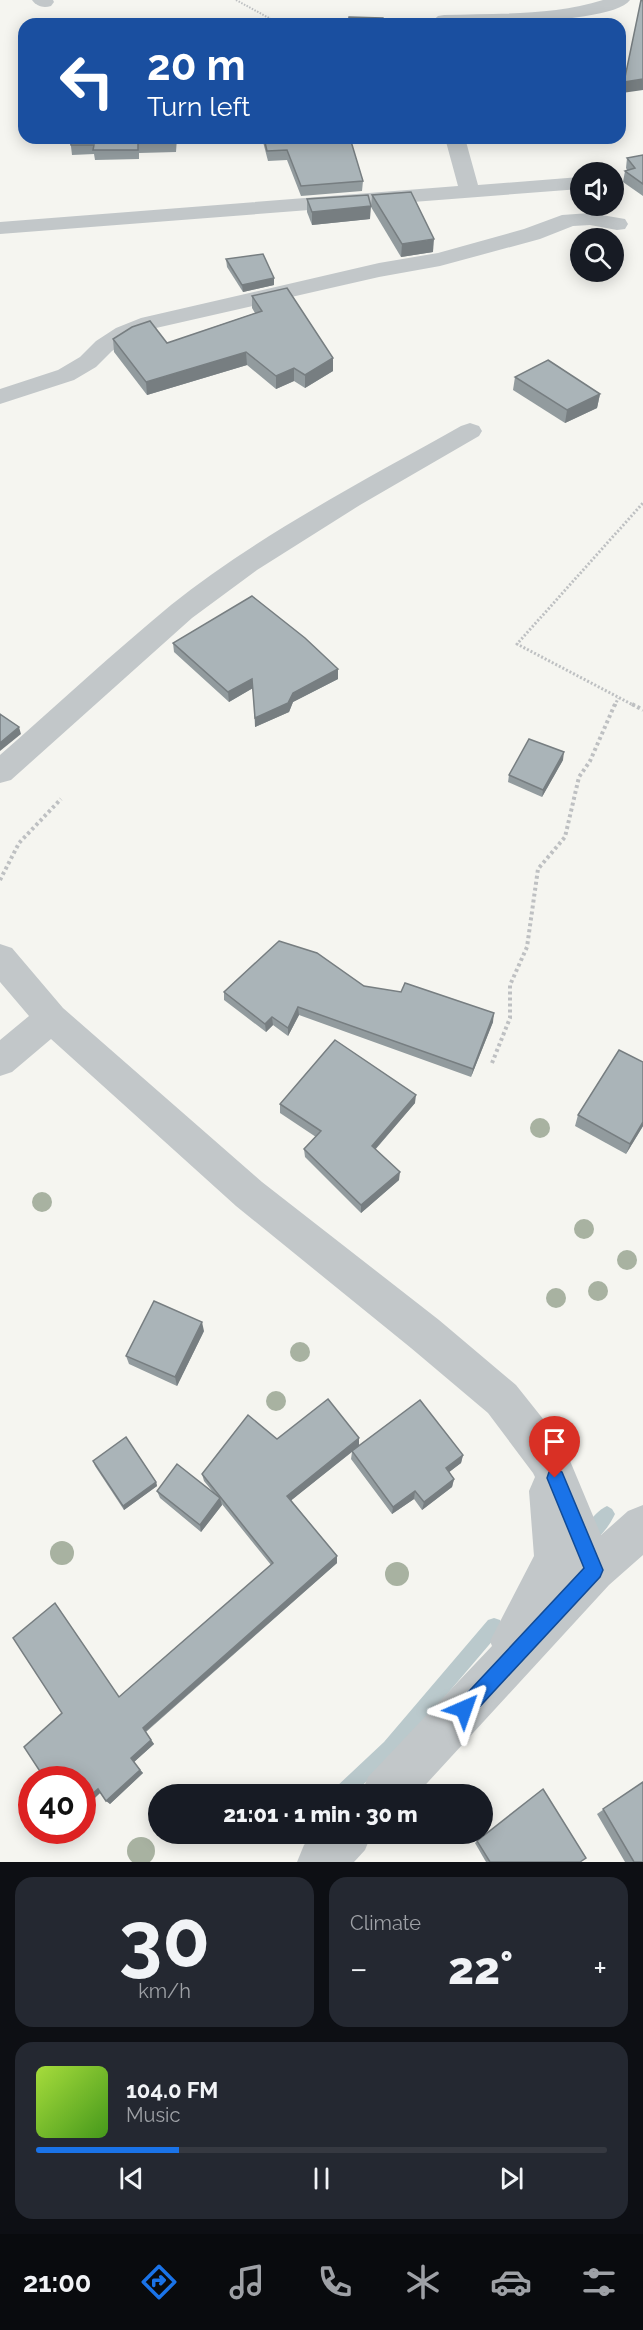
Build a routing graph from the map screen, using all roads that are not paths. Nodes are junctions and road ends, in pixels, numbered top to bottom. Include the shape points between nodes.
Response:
1 (621, 0) edge
2 (500, 18) edge
3 (457, 144) edge
4 (570, 184) edge
5 (470, 192) junction
6 (617, 224) dead end
7 (0, 228) edge
8 (0, 398) edge
9 (470, 431) dead end
10 (0, 772) edge
11 (0, 958) edge
12 (51, 1018) junction
13 (0, 1061) edge
14 (548, 1459) junction
15 (643, 1526) edge
16 (594, 1570) junction
17 (489, 1683) junction
18 (394, 1784) edge
19 (338, 1844) edge
20 (321, 1862) edge

1 - 2 street via 599,8
3 - 5 street
4 - 5 street
5 - 7 street
6 - 8 street via 570,220 440,260 149,323 124,333 66,375
9 - 10 street via 247,564 182,611
11 - 12 street
12 - 13 street
12 - 14 street via 249,1194 502,1399
14 - 16 street
14 - 17 street via 556,1559
15 - 16 street
16 - 17 street
17 - 18 street
19 - 20 street

